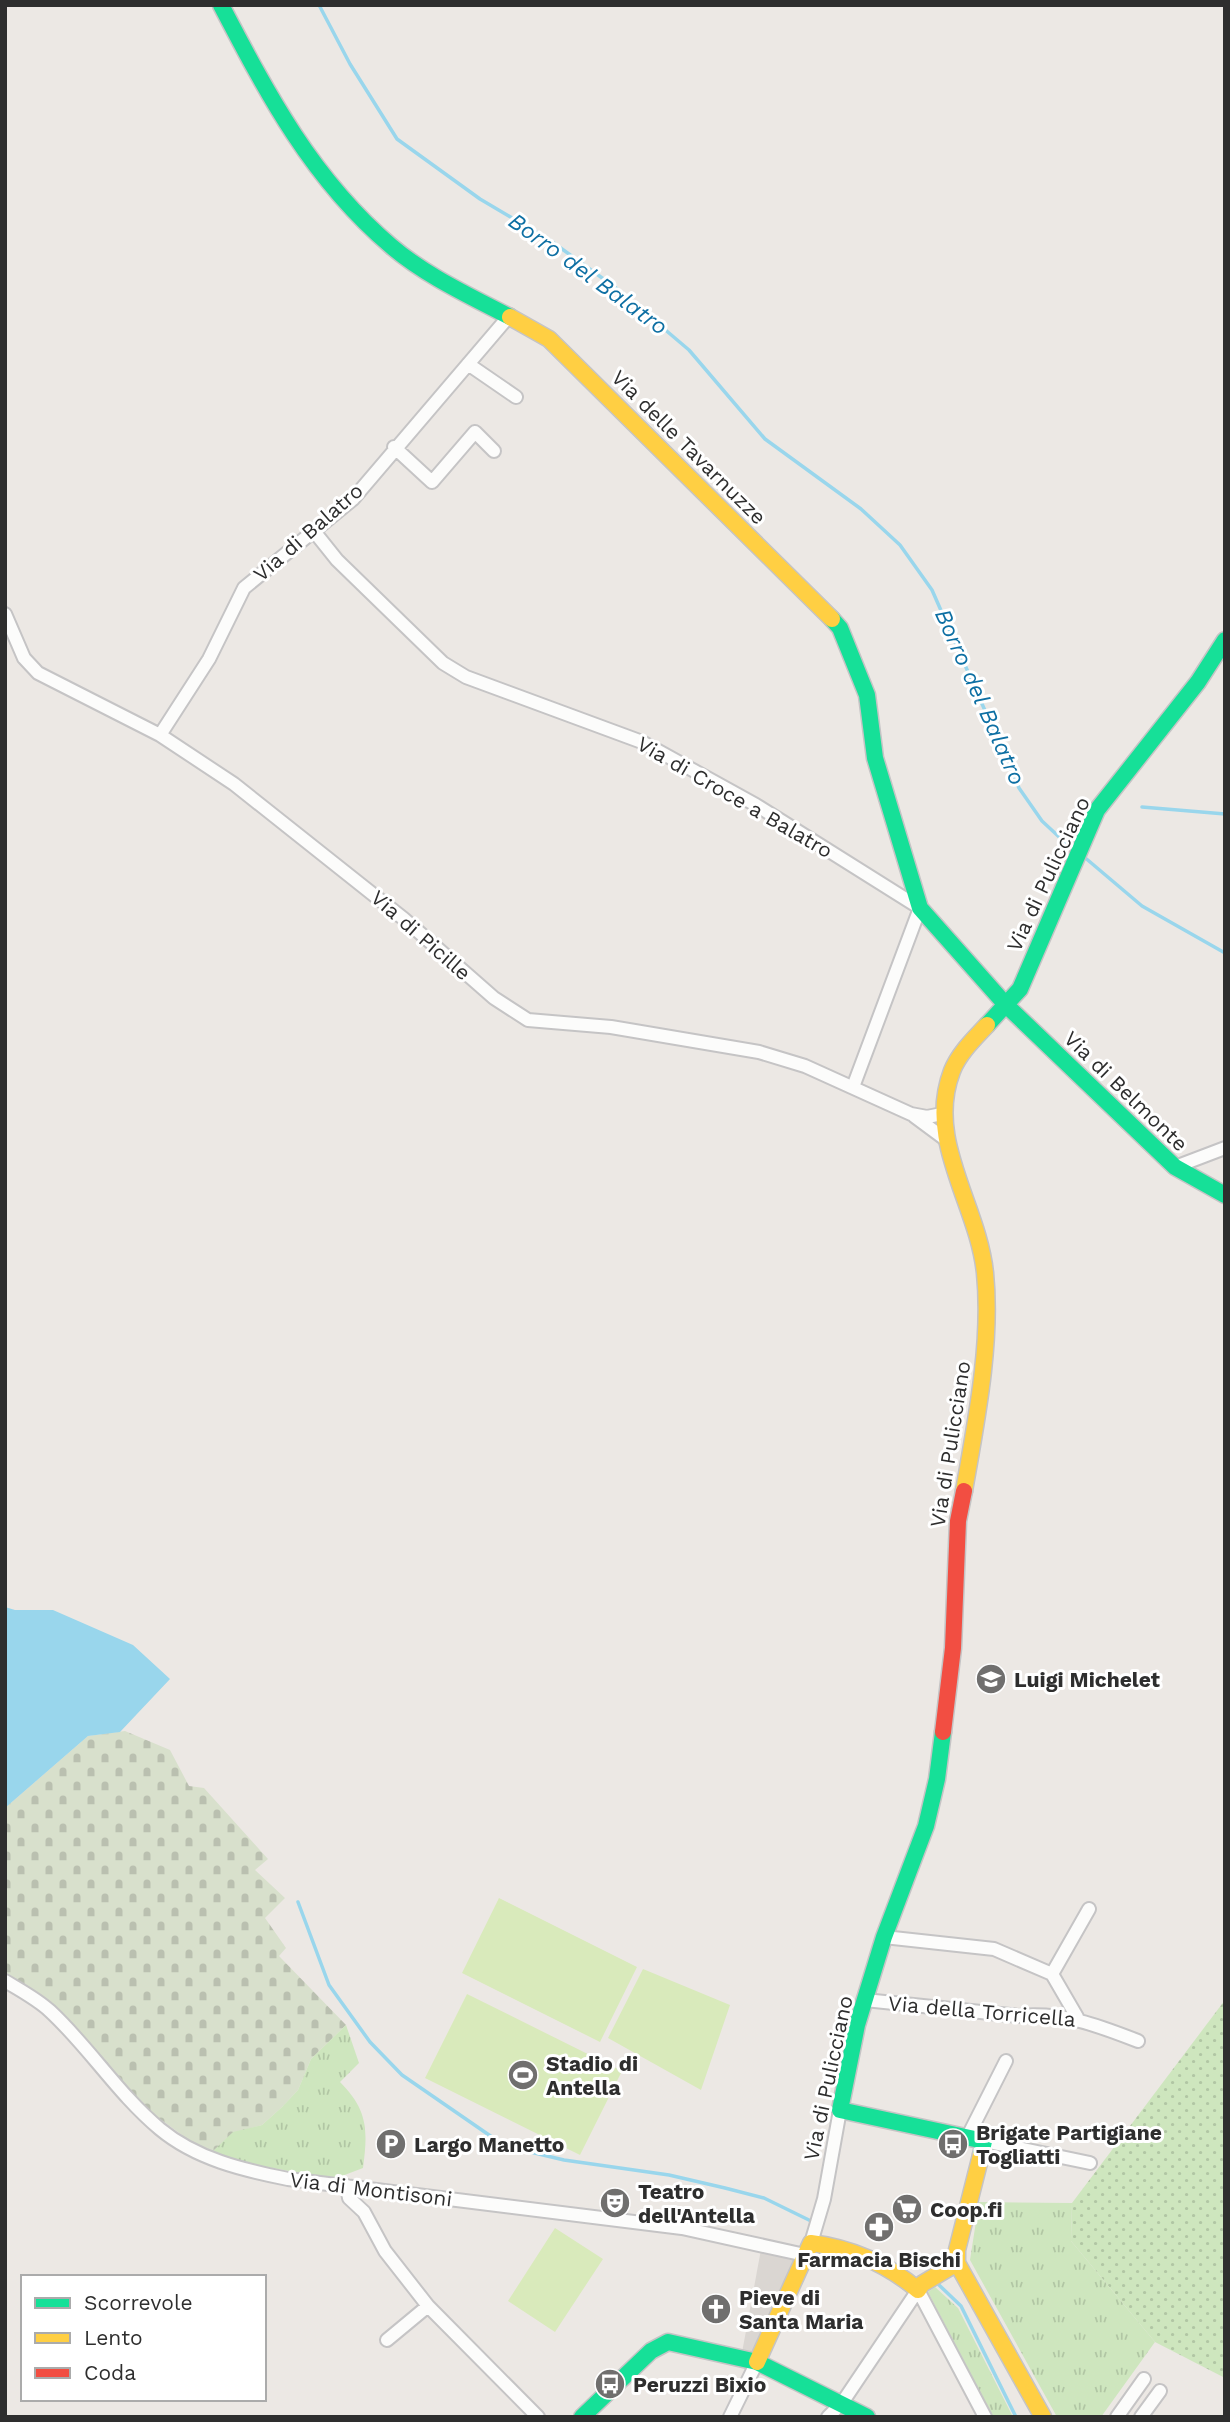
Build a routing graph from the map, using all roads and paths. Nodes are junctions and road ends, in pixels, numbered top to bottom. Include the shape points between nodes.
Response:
1 (221, 5) edge
2 (510, 315) junction
3 (468, 364) junction
4 (516, 397) dead end
5 (394, 447) junction
6 (494, 452) dead end
7 (313, 530) junction
8 (5, 614) edge
9 (1225, 640) edge
10 (160, 735) junction
11 (920, 908) junction
12 (1006, 1005) junction
13 (853, 1087) junction
14 (911, 1114) junction
15 (942, 1114) junction
16 (945, 1139) junction
17 (1225, 1148) edge
18 (1175, 1167) junction
19 (1225, 1195) edge
20 (1089, 1909) dead end
21 (884, 1937) junction
22 (1052, 1974) junction
23 (5, 1981) edge
24 (865, 2000) junction
25 (1076, 2017) junction
26 (1138, 2041) dead end
27 (1006, 2061) dead end
28 (840, 2110) junction
29 (967, 2138) junction
30 (984, 2141) junction
31 (1090, 2163) dead end
32 (347, 2186) junction
33 (808, 2249) junction
34 (957, 2263) junction
35 (918, 2290) junction
36 (428, 2306) junction
37 (387, 2340) dead end
38 (757, 2362) junction
39 (1144, 2379) dead end
40 (1160, 2391) dead end
41 (842, 2403) junction
42 (538, 2417) edge
43 (582, 2417) edge
44 (730, 2417) edge
45 (828, 2417) edge
46 (867, 2417) edge
47 (985, 2417) edge
48 (1043, 2417) edge
49 (1117, 2417) edge
50 (1141, 2417) edge

1 - 2 street, Via delle Tavarnuzze via 279,115 333,189 393,248 431,274
2 - 3 street, Via di Balatro
2 - 11 street, Via delle Tavarnuzze via 549,339 840,628 867,695 875,758
3 - 4 street
3 - 5 street, Via di Balatro
5 - 6 street via 432,482 475,432
5 - 7 street, Via di Balatro via 353,499
7 - 10 street, Via di Balatro via 244,588 209,659
7 - 11 street, Via di Croce a Balatro via 337,560 454,671 642,742 756,804
8 - 10 street, Via di Picille via 23,658 38,673
9 - 12 street, Via di Pulicciano via 1198,682 1097,810 1020,989
10 - 13 street, Via di Picille via 307,840 494,998 528,1020 611,1027 751,1050
11 - 12 street, Via delle Tavarnuzze
11 - 13 street
12 - 15 street, Via di Pulicciano via 959,1057
12 - 18 street, Via di Belmonte
13 - 14 street, Via di Picille
14 - 15 street, Via di Picille
14 - 16 street, Via di Picille
15 - 16 street, Via di Pulicciano
16 - 21 street, Via di Pulicciano via 982,1255 987,1291 984,1363 957,1531 955,1623 937,1779 926,1826
17 - 18 street
18 - 19 street, Via di Belmonte
20 - 22 street
21 - 22 street via 994,1949
21 - 24 street, Via di Pulicciano
22 - 25 street
23 - 32 street, Via di Montisoni via 49,2010 161,2130 197,2152 261,2174
24 - 25 street, Via della Torricella
24 - 28 street, Via di Pulicciano
25 - 26 street, Via della Torricella
27 - 29 street
28 - 29 street
28 - 33 street, Via di Pulicciano via 824,2199
29 - 30 street
30 - 31 street
30 - 34 street
32 - 33 street, Via di Montisoni via 682,2228
32 - 36 street via 349,2198 364,2212 385,2251
33 - 35 street via 823,2243 871,2260
33 - 38 street
34 - 35 street
34 - 48 street
35 - 41 street
35 - 47 street
36 - 37 street
36 - 42 street
38 - 41 street
38 - 43 street via 680,2344 659,2345
38 - 44 street
39 - 49 street
40 - 50 street
41 - 45 street
41 - 46 street

